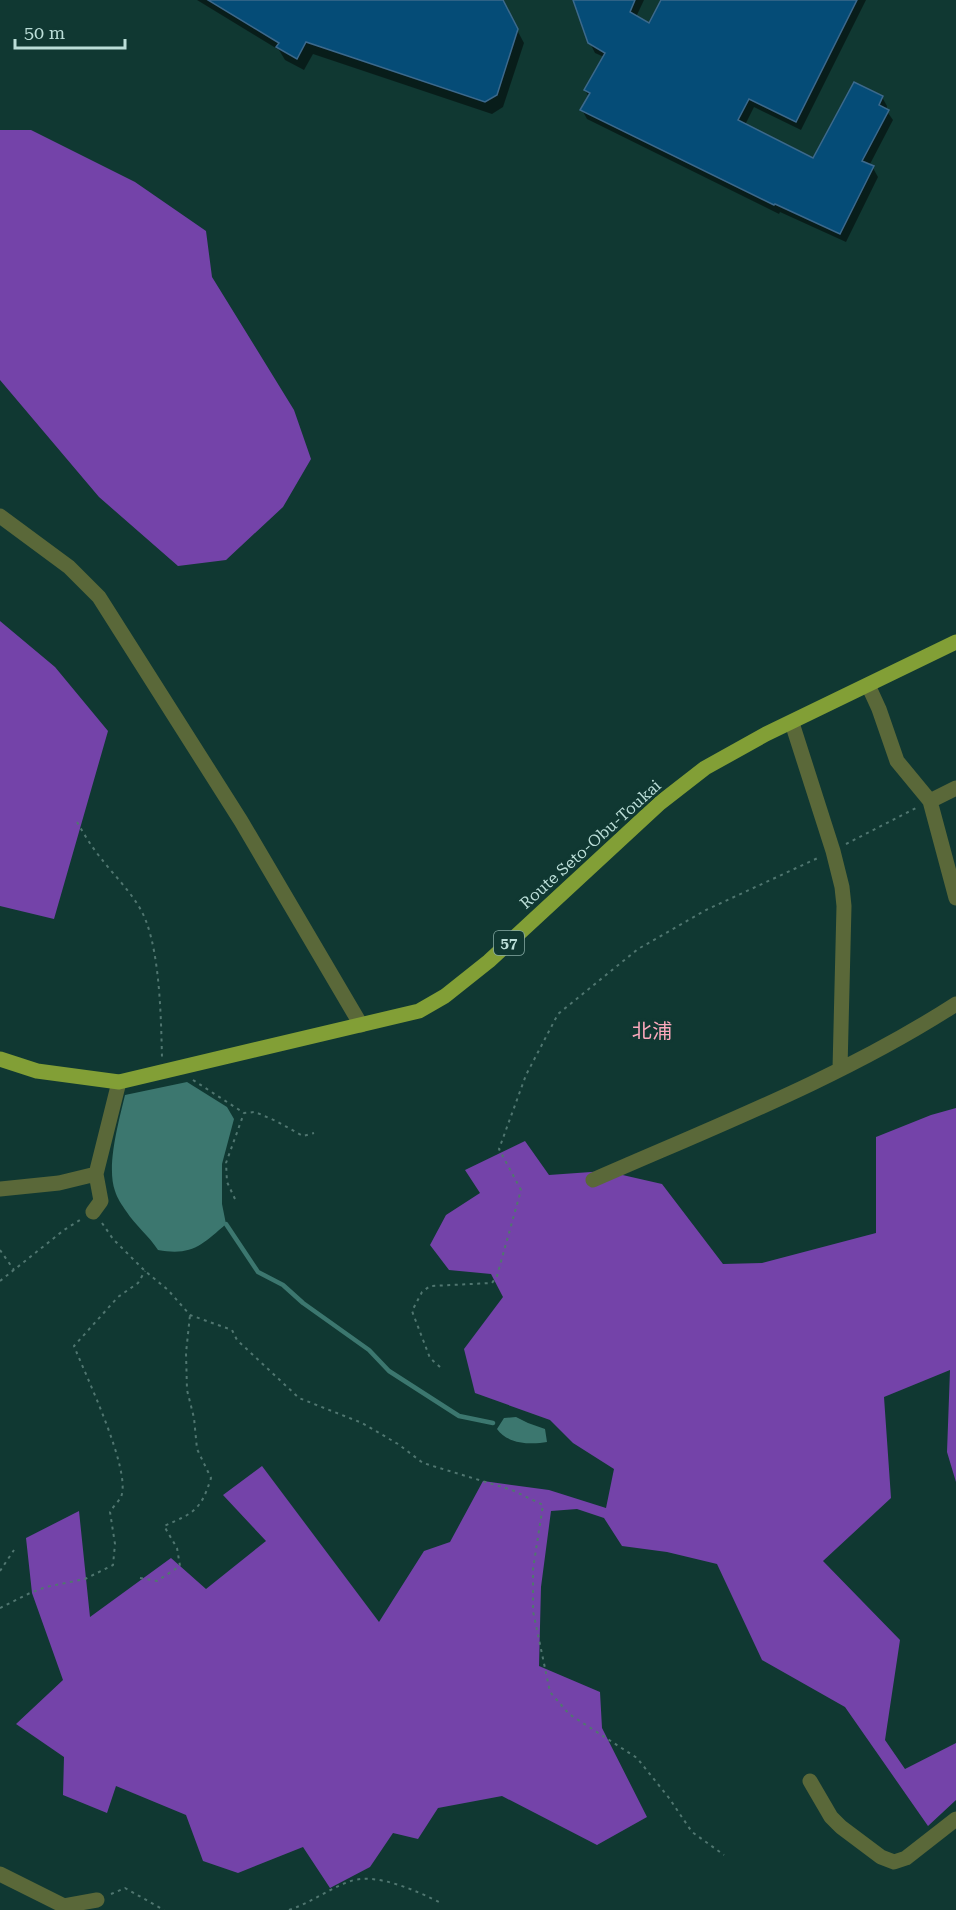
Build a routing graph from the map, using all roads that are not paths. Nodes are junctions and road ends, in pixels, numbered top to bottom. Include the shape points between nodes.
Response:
1 (0, 516) edge
2 (956, 642) edge
3 (868, 685) junction
4 (792, 723) junction
5 (956, 788) edge
6 (930, 801) junction
7 (956, 898) edge
8 (956, 1004) edge
9 (361, 1025) junction
10 (0, 1059) edge
11 (840, 1069) junction
12 (119, 1082) junction
13 (96, 1174) junction
14 (593, 1180) dead end
15 (0, 1190) edge
16 (93, 1212) road end
17 (810, 1781) dead end
18 (956, 1819) edge
19 (0, 1874) edge
20 (97, 1900) road end

1 - 9 street via 69,567 99,597 241,822
2 - 3 main road, Route Seto-Obu-Toukai / 57
3 - 4 main road, Route Seto-Obu-Toukai / 57
3 - 6 street via 897,761
4 - 9 main road, Route Seto-Obu-Toukai / 57 via 705,768 660,803 489,961 445,996 419,1011
4 - 11 street via 842,887
5 - 6 street
6 - 7 street
8 - 11 street
9 - 12 main road, Route Seto-Obu-Toukai / 57
10 - 12 main road, Route Seto-Obu-Toukai / 57 via 37,1071
11 - 14 street
12 - 13 street
13 - 15 street via 59,1184
13 - 16 street via 101,1201
17 - 18 street via 841,1827 894,1862 906,1858
19 - 20 street via 64,1906

